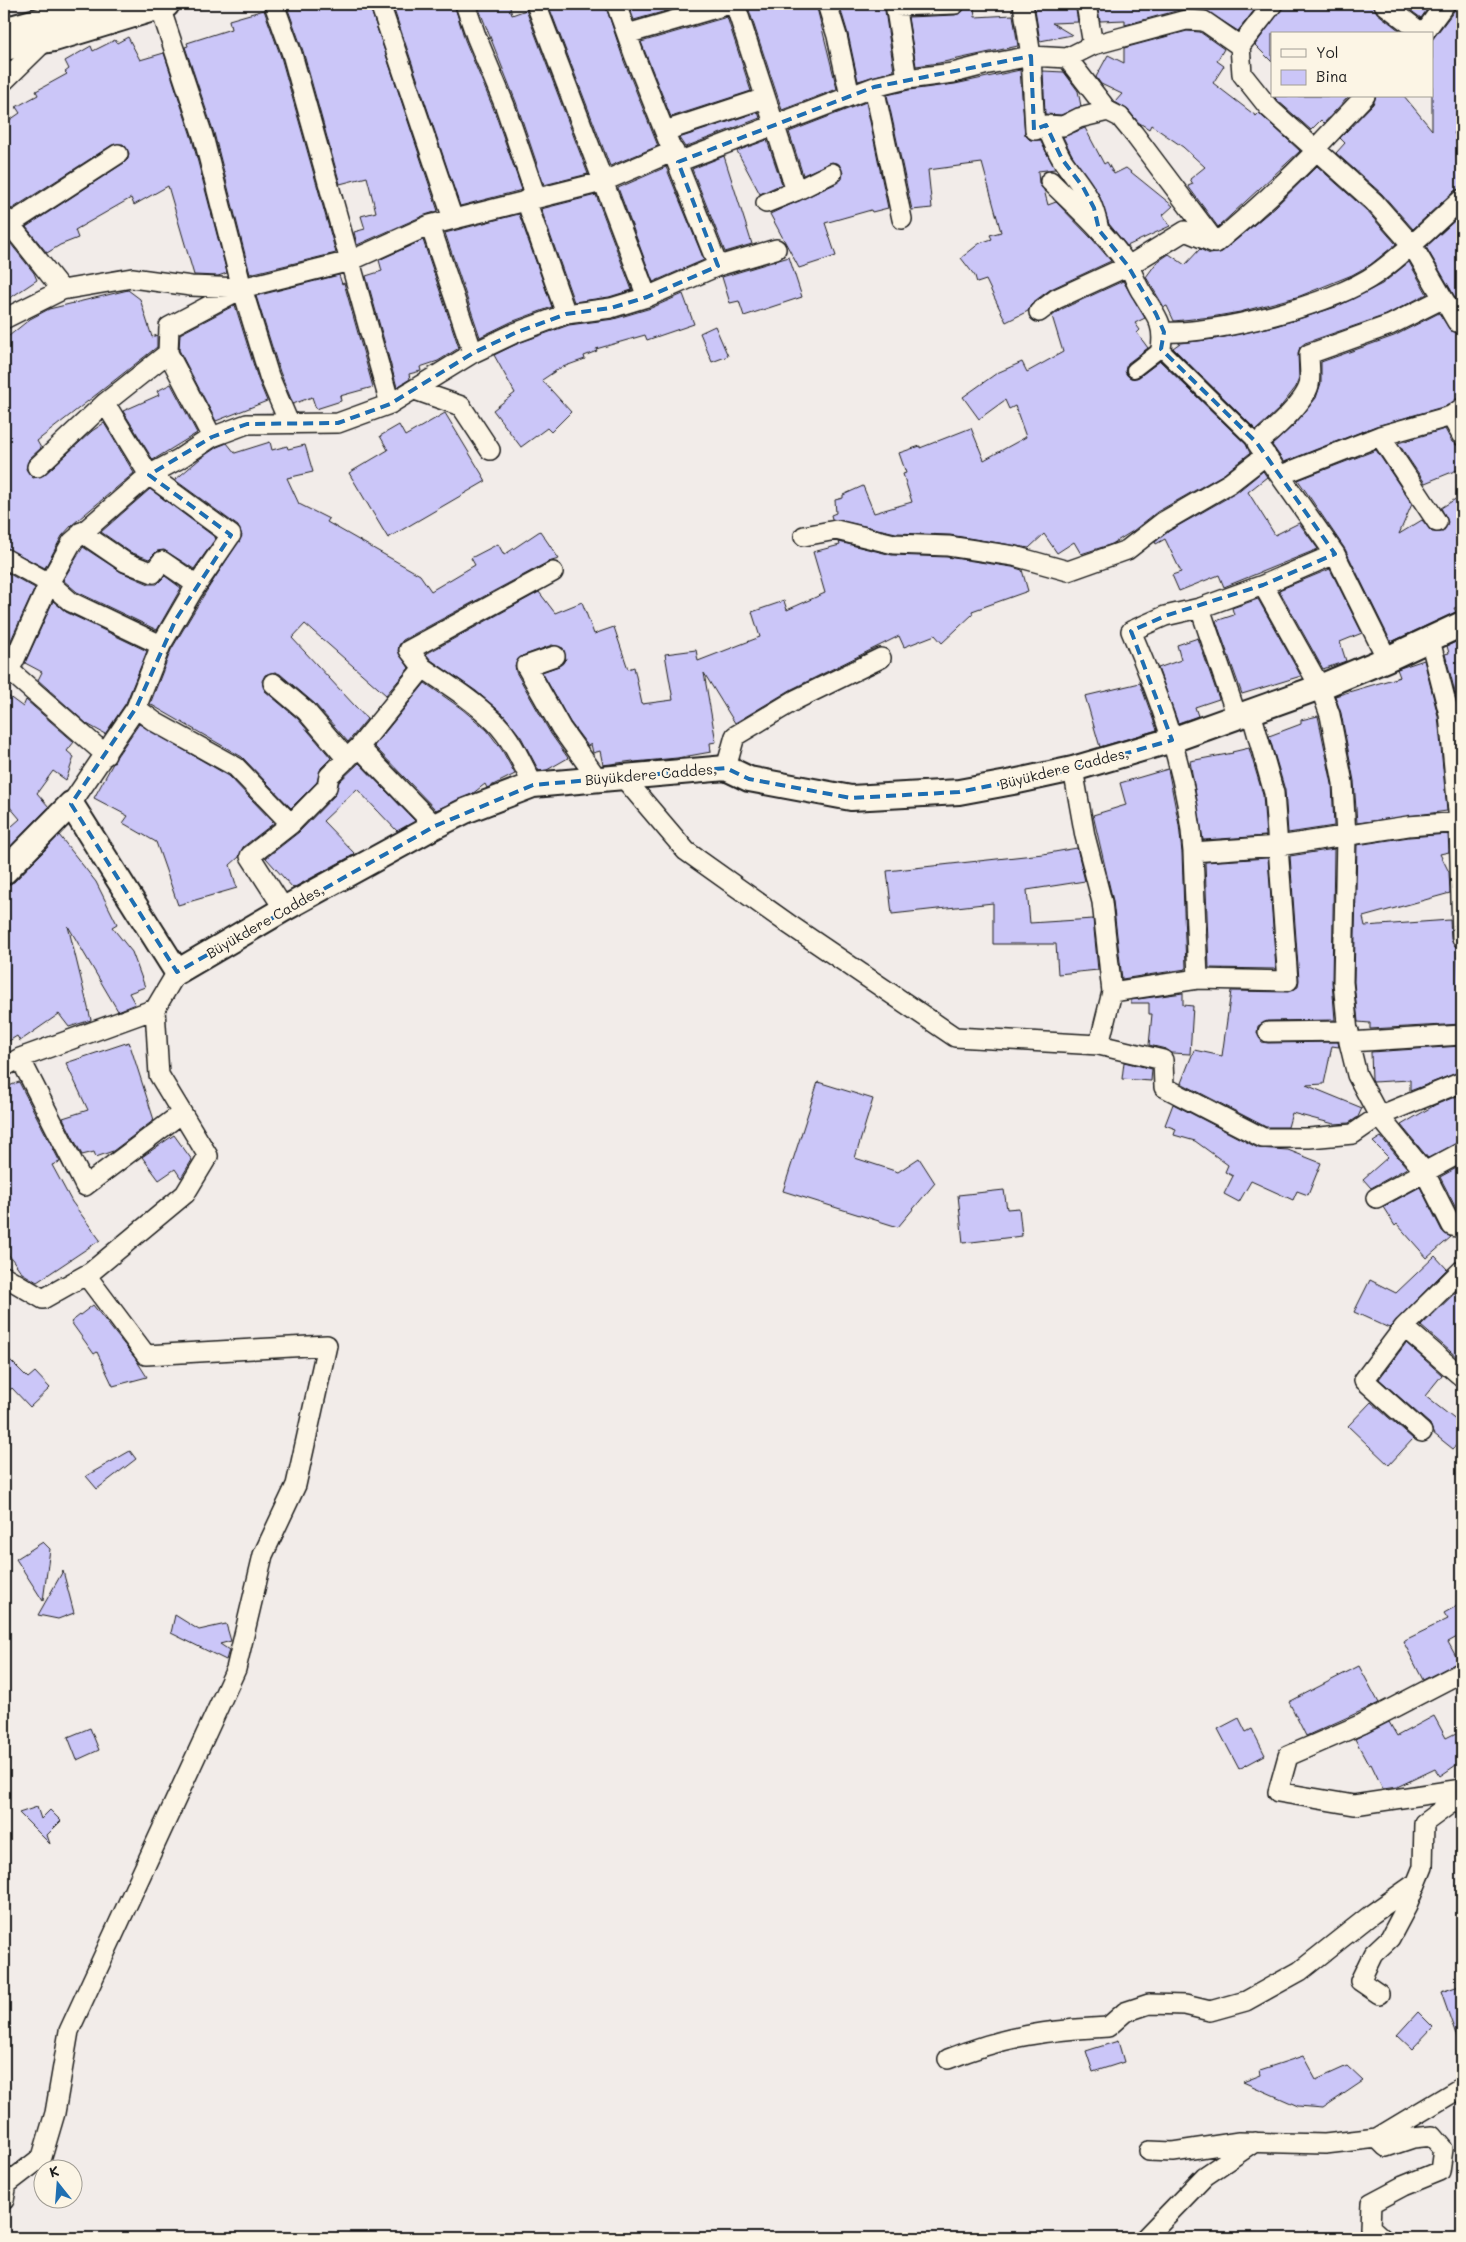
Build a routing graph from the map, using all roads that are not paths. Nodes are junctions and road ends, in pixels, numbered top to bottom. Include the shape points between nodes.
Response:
1 (101, 4) edge
2 (274, 4) edge
3 (380, 4) edge
4 (465, 4) edge
5 (536, 4) edge
6 (616, 4) edge
7 (730, 4) edge
8 (735, 4) edge
9 (827, 4) edge
10 (954, 4) edge
11 (1023, 4) edge
12 (1086, 4) edge
13 (1186, 4) edge
14 (1273, 4) edge
15 (1384, 4) edge
16 (1445, 4) edge
17 (163, 5) edge
18 (895, 5) edge
19 (1174, 24) junction
20 (46, 30) junction
21 (4, 31) edge
22 (1420, 32) edge
23 (1424, 32) edge
24 (627, 34) junction
25 (1093, 45) junction
26 (1240, 46) junction
27 (4, 47) edge
28 (1031, 56) junction
29 (1067, 58) junction
30 (907, 79) junction
31 (4, 81) edge
32 (874, 87) junction
33 (850, 96) junction
34 (765, 98) junction
35 (1363, 98) edge
36 (1108, 111) junction
37 (1046, 125) junction
38 (774, 126) junction
39 (665, 131) junction
40 (1316, 150) junction
41 (118, 154) dead end
42 (676, 157) junction
43 (832, 173) dead end
44 (1050, 181) dead end
45 (602, 182) junction
46 (796, 191) junction
47 (531, 199) junction
48 (1462, 199) edge
49 (766, 203) dead end
50 (453, 219) junction
51 (902, 219) dead end
52 (5, 223) edge
53 (430, 225) junction
54 (1099, 230) junction
55 (1216, 244) junction
56 (1412, 245) junction
57 (776, 249) dead end
58 (350, 261) junction
59 (718, 266) junction
60 (1128, 266) junction
61 (242, 288) junction
62 (62, 290) junction
63 (647, 297) junction
64 (1442, 299) junction
65 (1039, 312) dead end
66 (566, 314) junction
67 (4, 319) edge
68 (1460, 321) edge
69 (1163, 340) junction
70 (168, 352) junction
71 (473, 353) junction
72 (1134, 370) dead end
73 (416, 390) junction
74 (105, 403) junction
75 (390, 404) junction
76 (1456, 412) edge
77 (289, 423) junction
78 (1380, 436) junction
79 (1462, 436) edge
80 (212, 437) junction
81 (1262, 449) junction
82 (490, 450) dead end
83 (37, 467) dead end
84 (150, 475) junction
85 (1282, 475) junction
86 (1437, 522) dead end
87 (82, 532) junction
88 (804, 536) dead end
89 (1336, 554) junction
90 (4, 558) edge
91 (553, 572) dead end
92 (49, 583) junction
93 (197, 585) junction
94 (1263, 585) junction
95 (1200, 608) junction
96 (1462, 624) edge
97 (1430, 640) junction
98 (161, 645) junction
99 (555, 656) dead end
100 (881, 658) dead end
101 (1387, 659) junction
102 (8, 666) edge
103 (423, 668) junction
104 (273, 683) dead end
105 (1320, 687) junction
106 (136, 708) junction
107 (1244, 714) junction
108 (1172, 740) junction
109 (353, 753) junction
110 (106, 755) junction
111 (726, 768) junction
112 (1073, 769) junction
113 (624, 777) junction
114 (597, 778) junction
115 (533, 785) junction
116 (71, 804) junction
117 (1461, 822) edge
118 (291, 824) junction
119 (434, 826) junction
120 (1346, 836) junction
121 (1280, 846) junction
122 (1193, 852) junction
123 (4, 872) edge
124 (284, 909) junction
125 (1462, 938) edge
126 (177, 972) junction
127 (1198, 979) junction
128 (1112, 992) junction
129 (155, 1009) junction
130 (1268, 1032) dead end
131 (1462, 1035) edge
132 (1349, 1036) junction
133 (1099, 1045) junction
134 (12, 1062) edge
135 (1462, 1082) edge
136 (182, 1113) junction
137 (1379, 1116) junction
138 (1462, 1152) edge
139 (1424, 1171) junction
140 (1376, 1198) dead end
141 (1457, 1227) edge
142 (1462, 1270) edge
143 (86, 1275) junction
144 (4, 1276) edge
145 (1404, 1327) junction
146 (1461, 1373) edge
147 (1422, 1432) dead end
148 (1462, 1672) edge
149 (1462, 1789) edge
150 (1462, 1794) edge
151 (1416, 1883) junction
152 (1379, 1994) dead end
153 (948, 2059) dead end
154 (1462, 2087) edge
155 (1377, 2138) junction
156 (1255, 2142) junction
157 (1149, 2151) dead end
158 (4, 2200) edge
159 (1145, 2238) edge
160 (1382, 2238) edge

1 - 20 main road
2 - 58 street via 292,54
3 - 50 street
4 - 47 street via 505,106
5 - 45 street
6 - 24 street
7 - 24 street
8 - 34 street
9 - 33 street
10 - 18 street
11 - 28 street
12 - 25 street
13 - 19 street
14 - 26 street
15 - 22 street
16 - 23 street
17 - 20 main road
17 - 61 street
18 - 30 street
19 - 25 street
19 - 26 street via 1186,20 1204,21
20 - 21 main road
20 - 27 main road
20 - 31 street
24 - 39 street
25 - 29 street
26 - 40 street via 1242,74 1269,108
28 - 29 street
28 - 30 street
28 - 37 street via 1034,130
29 - 36 street
30 - 32 street
32 - 33 street
32 - 51 street
33 - 38 street
34 - 38 street
34 - 39 street
35 - 40 street
36 - 37 street via 1079,118 1063,126
36 - 55 street via 1120,118 1134,134
37 - 54 street via 1062,159 1094,208
38 - 42 street
38 - 46 street
39 - 42 street
40 - 55 street via 1282,186
40 - 56 street via 1374,202
41 - 52 street
42 - 45 street
42 - 59 street
43 - 46 street
44 - 54 street
45 - 47 street
45 - 63 street
46 - 49 street
47 - 50 street
47 - 66 street
48 - 56 street
50 - 53 street
52 - 62 street via 40,260
53 - 58 street
53 - 71 street
54 - 60 street
55 - 60 street via 1185,231
56 - 64 street
56 - 69 street via 1375,275 1331,297 1271,316 1180,333
57 - 59 street
58 - 61 street
58 - 75 street
59 - 63 street
60 - 65 street via 1056,300
60 - 69 street via 1140,292 1156,314
61 - 62 street via 191,286 132,278
61 - 70 street via 169,327
61 - 77 street via 269,376
62 - 67 street
63 - 66 street via 611,308
64 - 68 street
64 - 81 street via 1390,325 1309,354 1309,386
66 - 71 street
69 - 72 street
69 - 81 street
70 - 74 street
70 - 80 street
71 - 73 street
73 - 75 street
73 - 82 street via 461,406
74 - 83 street
74 - 84 street
75 - 77 street via 338,423
76 - 78 street
76 - 79 street
77 - 80 street via 247,424
78 - 85 street
78 - 86 street
80 - 84 street
81 - 85 street
81 - 88 street via 1230,483 1163,522 1127,550 1068,570 1014,556 948,546 894,544 836,530
84 - 87 street
84 - 93 street via 231,535
85 - 89 street
87 - 92 street via 72,542
87 - 93 street via 125,562 153,573 162,561
89 - 94 street
89 - 101 street
90 - 92 street
91 - 103 street via 409,650
92 - 98 street via 71,602
92 - 102 street
93 - 98 street
94 - 95 street
94 - 105 street
95 - 107 street
95 - 108 street via 1165,616 1131,631
96 - 97 street, Büyükdere Caddes,
97 - 101 street, Büyükdere Caddes,
97 - 117 street via 1449,714
98 - 106 street
99 - 114 street via 526,666 561,728
100 - 111 street via 797,699 735,736
101 - 105 street, Büyükdere Caddes,
102 - 110 street
103 - 109 street
103 - 115 street via 495,722 516,749
104 - 109 street
105 - 107 street, Büyükdere Caddes,
105 - 120 street via 1330,715 1343,783
106 - 110 street
106 - 118 street via 236,767
107 - 108 street, Büyükdere Caddes,
107 - 121 street via 1274,792
108 - 112 street, Büyükdere Caddes,
108 - 122 street via 1187,798
109 - 118 street via 329,776 327,787
109 - 119 street
110 - 116 street
111 - 112 street, Büyükdere Caddes, via 749,780 851,798 959,792
111 - 113 street, Büyükdere Caddes,
112 - 128 street via 1085,836 1102,902
113 - 114 street, Büyükdere Caddes,
113 - 133 street via 686,851 955,1038
114 - 115 street, Büyükdere Caddes,
115 - 119 street, Büyükdere Caddes,
116 - 123 street
116 - 126 street
117 - 120 street
117 - 125 street
118 - 124 street via 250,856
119 - 124 street, Büyükdere Caddes,
120 - 121 street
120 - 132 street via 1343,982
121 - 122 street
121 - 127 street via 1288,981
122 - 127 street
124 - 126 street, Büyükdere Caddes,
126 - 129 street
127 - 128 street
128 - 133 street
129 - 134 street
129 - 136 street via 159,1075
130 - 132 street
131 - 132 street
132 - 137 street via 1356,1075
133 - 137 street via 1163,1060 1164,1087 1263,1138 1353,1134
134 - 136 street via 85,1186
135 - 137 street
136 - 143 street via 208,1156 185,1194
137 - 139 street
138 - 139 street
139 - 140 street
139 - 141 street
142 - 145 street
143 - 144 street via 43,1299
143 - 158 street via 146,1355 327,1345 296,1485 263,1555 236,1670 69,2031 55,2113 42,2157 7,2184
145 - 146 street
145 - 147 street via 1364,1380
148 - 149 street via 1362,1724 1288,1756 1278,1792 1354,1805
150 - 151 street via 1424,1824 1423,1867
151 - 152 street via 1390,1938 1373,1954 1360,1981
151 - 153 street via 1300,1971 1246,2001 1210,2011 1185,2005 1149,2004 1125,2012 1108,2027 1058,2029 1012,2037
154 - 155 street
155 - 156 street via 1325,2144
155 - 160 street via 1386,2147 1432,2136 1443,2149 1440,2171 1372,2203 1370,2227
156 - 157 street via 1173,2152
156 - 159 street via 1205,2176

